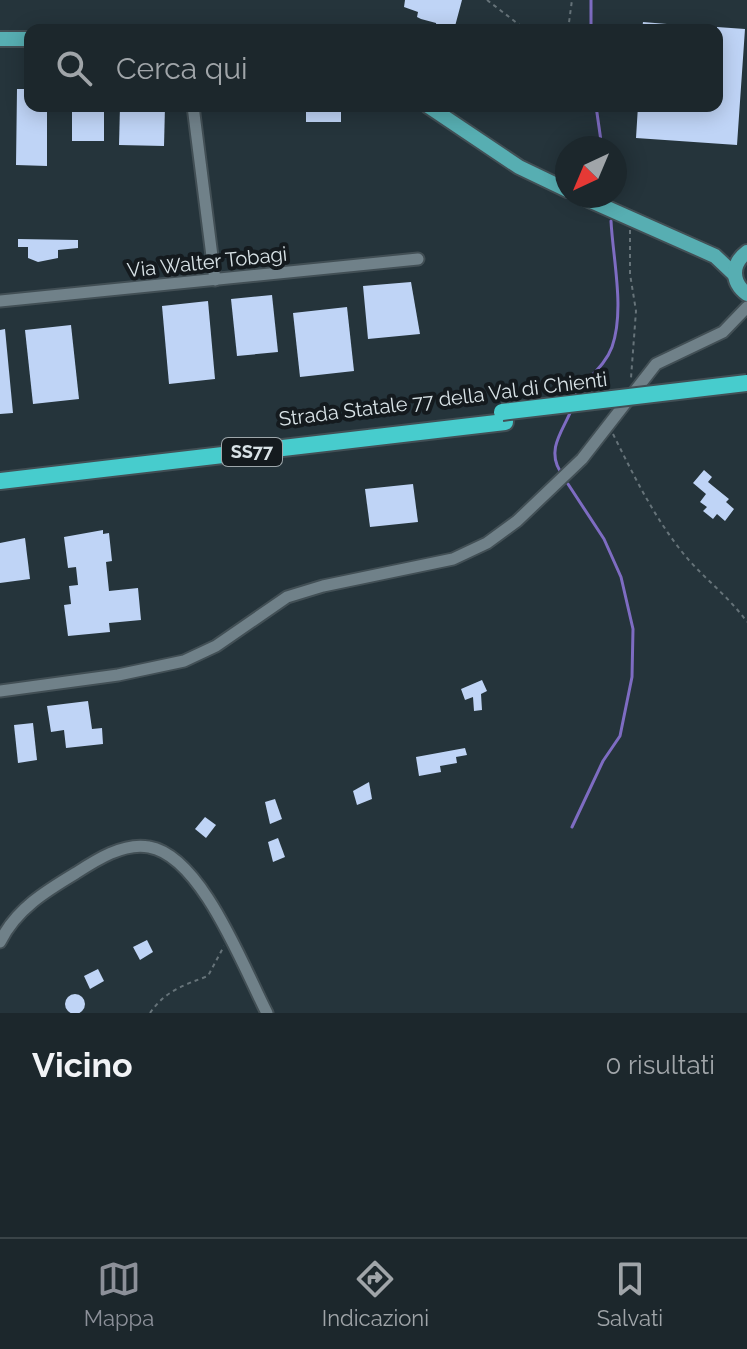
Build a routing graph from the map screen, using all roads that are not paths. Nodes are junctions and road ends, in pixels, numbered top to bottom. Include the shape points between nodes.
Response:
1 (0, 39) edge
2 (24, 39) edge
3 (194, 112) edge
4 (437, 112) edge
5 (555, 184) edge
6 (605, 208) edge
7 (744, 255) edge
8 (715, 256) junction
9 (418, 259) dead end
10 (735, 278) junction
11 (215, 280) junction
12 (747, 294) edge
13 (0, 301) edge
14 (747, 307) edge
15 (734, 321) junction
16 (747, 383) edge
17 (747, 394) edge
18 (503, 417) junction
19 (0, 471) edge
20 (0, 481) edge
21 (0, 691) edge
22 (0, 942) edge
23 (267, 1013) edge

1 - 2 main road
3 - 11 street
4 - 5 main road via 519,167
6 - 8 main road
7 - 8 main road
7 - 10 main road
8 - 10 main road
9 - 11 street, Via Walter Tobagi
10 - 12 main road
10 - 15 street via 740,296
11 - 13 street, Via Walter Tobagi
14 - 15 street
15 - 21 street via 708,341 656,364 582,459 487,543 453,559 287,597 216,646 184,661
16 - 18 highway, Strada Statale 77 della Val di Chienti / SS77, bridge
17 - 18 highway, Strada Statale 77 della Val di Chienti / SS77
18 - 19 highway, Strada Statale 77 della Val di Chienti / SS77
18 - 20 highway, Strada Statale 77 della Val di Chienti / SS77
22 - 23 street via 24,908 46,891 107,853 149,846 175,858 197,879

